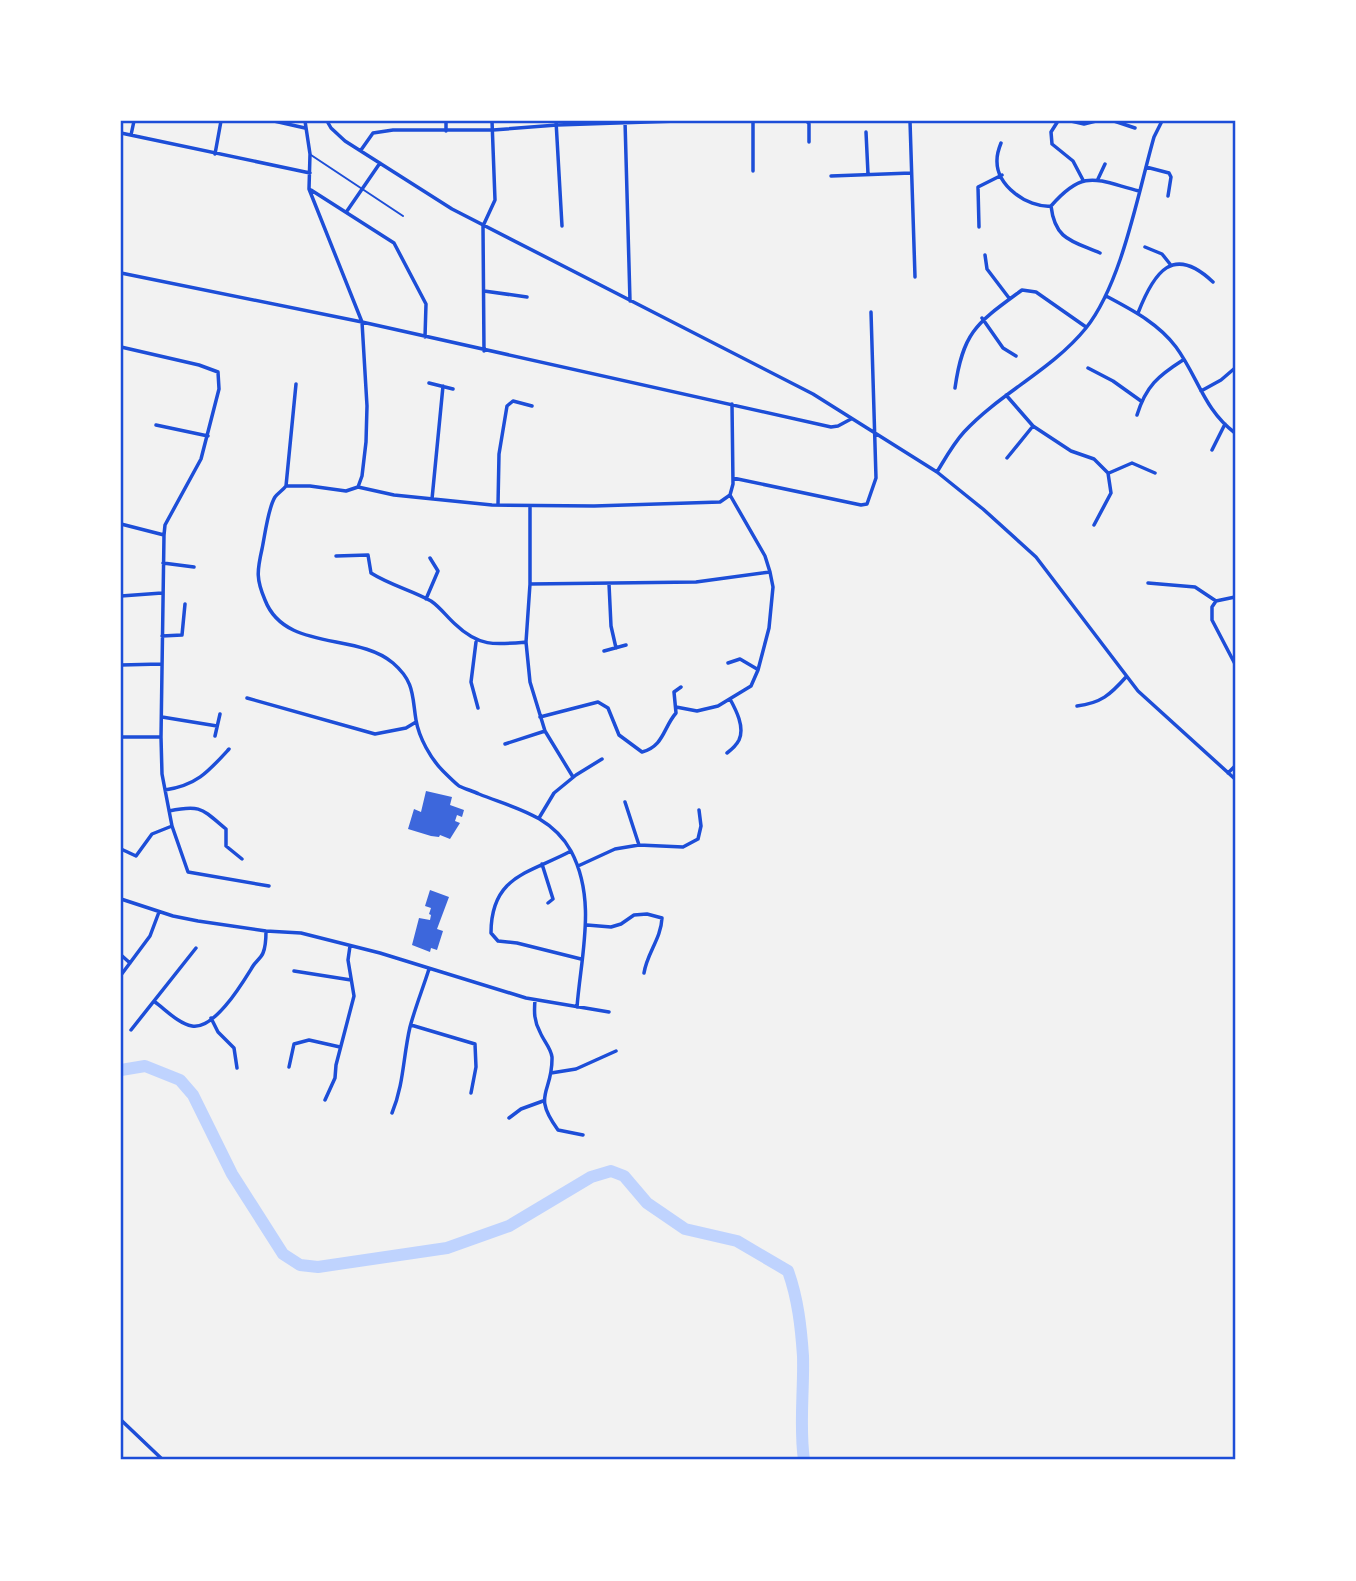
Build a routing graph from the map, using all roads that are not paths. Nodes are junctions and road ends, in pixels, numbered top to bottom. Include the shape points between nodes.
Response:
1 (134, 121) edge
2 (221, 121) edge
3 (275, 121) edge
4 (305, 121) edge
5 (327, 121) edge
6 (446, 121) edge
7 (492, 121) edge
8 (678, 121) edge
9 (753, 121) edge
10 (807, 121) edge
11 (910, 121) edge
12 (1058, 121) edge
13 (1072, 121) edge
14 (1096, 121) edge
15 (1114, 121) edge
16 (1162, 121) edge
17 (625, 122) edge
18 (557, 123) edge
19 (305, 128) junction
20 (1136, 128) dead end
21 (493, 130) junction
22 (446, 131) junction
23 (866, 132) dead end
24 (121, 133) edge
25 (131, 135) junction
26 (809, 142) dead end
27 (1001, 143) dead end
28 (361, 150) junction
29 (215, 154) junction
30 (310, 154) junction
31 (380, 163) junction
32 (1105, 164) dead end
33 (1145, 167) junction
34 (753, 171) dead end
35 (310, 173) junction
36 (911, 173) junction
37 (868, 174) junction
38 (1002, 175) junction
39 (831, 176) dead end
40 (1098, 179) junction
41 (1083, 180) junction
42 (309, 189) junction
43 (362, 189) junction
44 (1139, 191) junction
45 (1168, 196) dead end
46 (1051, 206) junction
47 (347, 211) junction
48 (403, 216) dead end
49 (483, 226) junction
50 (562, 226) dead end
51 (979, 227) dead end
52 (1145, 247) dead end
53 (1100, 253) dead end
54 (985, 255) dead end
55 (1170, 264) junction
56 (121, 273) edge
57 (915, 277) dead end
58 (1213, 282) dead end
59 (484, 291) junction
60 (1105, 296) junction
61 (527, 297) dead end
62 (1009, 299) junction
63 (630, 301) junction
64 (872, 312) dead end
65 (1138, 313) junction
66 (982, 318) junction
67 (362, 322) junction
68 (1086, 327) junction
69 (425, 337) junction
70 (121, 347) edge
71 (484, 351) junction
72 (1016, 356) dead end
73 (1184, 359) junction
74 (1088, 368) dead end
75 (1235, 368) edge
76 (429, 383) dead end
77 (296, 384) dead end
78 (443, 386) junction
79 (955, 388) dead end
80 (453, 389) dead end
81 (1201, 391) junction
82 (1006, 395) junction
83 (1141, 401) junction
84 (732, 404) junction
85 (532, 406) dead end
86 (1137, 415) dead end
87 (851, 419) junction
88 (1225, 424) junction
89 (156, 425) dead end
90 (1033, 426) junction
91 (1235, 433) edge
92 (876, 435) junction
93 (208, 436) junction
94 (1212, 450) dead end
95 (1007, 458) dead end
96 (937, 472) junction
97 (1108, 473) junction
98 (1155, 473) dead end
99 (733, 478) junction
100 (286, 486) junction
101 (358, 487) junction
102 (730, 495) junction
103 (432, 499) junction
104 (498, 505) junction
105 (530, 506) junction
106 (121, 524) edge
107 (1094, 524) dead end
108 (164, 535) junction
109 (336, 556) dead end
110 (430, 558) dead end
111 (163, 563) junction
112 (194, 567) dead end
113 (770, 572) junction
114 (609, 583) junction
115 (1148, 583) dead end
116 (530, 584) junction
117 (162, 593) junction
118 (121, 596) edge
119 (1235, 597) edge
120 (426, 599) junction
121 (1216, 601) junction
122 (185, 604) dead end
123 (162, 636) junction
124 (477, 641) junction
125 (526, 642) junction
126 (626, 645) dead end
127 (616, 648) junction
128 (604, 651) dead end
129 (728, 663) dead end
130 (161, 664) junction
131 (1235, 664) edge
132 (121, 665) edge
133 (758, 670) junction
134 (1126, 677) junction
135 (681, 687) dead end
136 (247, 698) dead end
137 (730, 699) junction
138 (1077, 706) dead end
139 (676, 707) junction
140 (478, 708) dead end
141 (220, 714) dead end
142 (162, 717) junction
143 (540, 717) junction
144 (416, 721) junction
145 (217, 726) junction
146 (545, 731) junction
147 (215, 736) dead end
148 (121, 737) edge
149 (161, 737) junction
150 (505, 744) dead end
151 (229, 749) dead end
152 (727, 753) dead end
153 (602, 759) dead end
154 (1235, 766) edge
155 (1228, 773) junction
156 (573, 777) junction
157 (1235, 779) edge
158 (165, 791) junction
159 (625, 802) dead end
160 (699, 810) dead end
161 (169, 811) junction
162 (539, 818) junction
163 (172, 825) junction
164 (639, 845) junction
165 (121, 849) edge
166 (570, 851) junction
167 (242, 859) dead end
168 (542, 864) junction
169 (577, 866) junction
170 (269, 886) dead end
171 (121, 899) edge
172 (548, 903) dead end
173 (159, 912) junction
174 (587, 925) junction
175 (266, 931) junction
176 (350, 946) junction
177 (195, 947) dead end
178 (121, 955) edge
179 (581, 959) junction
180 (130, 963) junction
181 (429, 969) junction
182 (294, 971) dead end
183 (644, 973) dead end
184 (121, 975) edge
185 (351, 980) junction
186 (535, 1000) junction
187 (155, 1002) junction
188 (576, 1007) junction
189 (608, 1012) dead end
190 (211, 1018) junction
191 (411, 1023) junction
192 (131, 1030) dead end
193 (340, 1047) junction
194 (615, 1051) dead end
195 (289, 1067) dead end
196 (237, 1068) dead end
197 (551, 1073) junction
198 (471, 1093) dead end
199 (326, 1100) dead end
200 (543, 1101) junction
201 (392, 1113) dead end
202 (509, 1118) dead end
203 (583, 1135) dead end
204 (121, 1420) edge
205 (163, 1460) edge

1 - 25 street
2 - 29 street
3 - 19 street
4 - 19 street
5 - 28 street via 345,141
6 - 22 street
7 - 21 street
8 - 17 street
9 - 34 street
10 - 26 street
11 - 36 street
12 - 41 street via 1051,132 1052,144 1073,161
13 - 14 street
15 - 20 street
16 - 33 street
17 - 18 street
17 - 63 street
18 - 21 street
18 - 50 street
19 - 30 street
21 - 22 street
21 - 49 street via 495,200
22 - 28 street via 373,133
23 - 37 street
24 - 25 street
25 - 29 street
27 - 38 street via 996,162
28 - 31 street
29 - 35 street
30 - 35 street
30 - 43 lane
31 - 43 street
31 - 49 street
32 - 40 street
33 - 44 street
33 - 45 street via 1169,173
35 - 42 street
36 - 37 street
36 - 57 street
37 - 39 street
38 - 46 street via 1006,185 1027,203
38 - 51 street via 978,187
40 - 41 street
40 - 44 street
41 - 46 street
42 - 47 street
42 - 67 street
43 - 47 street
43 - 48 lane
44 - 60 street
46 - 53 street via 1059,234
47 - 69 street via 394,243 426,304
49 - 59 street
49 - 63 street
52 - 55 street via 1162,254
54 - 62 street via 987,269
55 - 58 street via 1186,263
55 - 65 street via 1152,285
56 - 67 street
59 - 61 street
59 - 71 street
60 - 65 street
60 - 68 street
62 - 66 street
62 - 68 street via 1022,290 1036,292
63 - 87 street via 813,394
64 - 92 street
65 - 73 street via 1163,331
66 - 72 street via 1003,348
66 - 79 street via 959,363
67 - 69 street
67 - 101 street via 366,442
68 - 82 street via 1067,349
69 - 71 street
70 - 93 street via 218,372 219,389
71 - 84 street
73 - 81 street
73 - 83 street via 1163,372
74 - 83 street
75 - 81 street
76 - 78 street
77 - 100 street
78 - 80 street
78 - 103 street
81 - 88 street
82 - 90 street
82 - 96 street via 962,433
83 - 86 street
84 - 87 street via 831,427
84 - 99 street
85 - 104 street via 513,401 507,406 499,454
87 - 92 street
88 - 91 street
88 - 94 street
89 - 93 street
90 - 95 street
90 - 97 street via 1071,451 1094,459
92 - 96 street
92 - 99 street via 876,482 868,502 861,505
93 - 108 street
96 - 134 street via 1036,556
97 - 98 street via 1132,463
97 - 107 street via 1111,493
99 - 102 street
100 - 101 street via 346,491
100 - 144 street via 274,499 259,560 257,581 267,606 276,619 296,632 359,648 392,662 410,685
101 - 103 street
102 - 105 street via 720,502 700,504
102 - 113 street
103 - 104 street
104 - 105 street
105 - 116 street
106 - 108 street
108 - 111 street
109 - 120 street via 368,555 371,573
110 - 120 street via 438,570
111 - 112 street
111 - 117 street
113 - 114 street via 696,582
113 - 133 street via 773,587 768,628
114 - 116 street
114 - 127 street
115 - 121 street via 1195,587
116 - 125 street
117 - 118 street
117 - 123 street
119 - 121 street
120 - 124 street
121 - 131 street via 1212,620
122 - 123 street via 182,635
123 - 130 street
124 - 125 street
124 - 140 street via 471,682
125 - 143 street
126 - 127 street
127 - 128 street
129 - 133 street via 740,659
130 - 132 street
130 - 142 street
133 - 137 street via 751,686
134 - 138 street via 1096,703
134 - 155 street
135 - 139 street via 674,692
136 - 144 street via 375,734
137 - 139 street via 697,711
137 - 152 street via 740,726 739,740
139 - 143 street via 661,742 642,752 619,735 608,708 598,702
141 - 145 street
142 - 145 street
142 - 149 street
143 - 146 street
144 - 162 street via 440,769 459,786
145 - 147 street
146 - 150 street
146 - 156 street
148 - 149 street
149 - 158 street
151 - 158 street via 197,781
153 - 156 street
154 - 155 street
155 - 157 street
156 - 162 street via 554,793
158 - 161 street
159 - 164 street
160 - 164 street via 698,839 683,846
161 - 163 street
161 - 167 street via 192,806 205,812 226,829 226,846
162 - 166 street
163 - 165 street via 152,834 136,856
163 - 170 street via 188,872
164 - 169 street via 615,849
166 - 168 street
166 - 169 street
168 - 172 street via 553,899
168 - 179 street via 505,887 491,916 491,933 498,942
169 - 174 street via 584,882
171 - 173 street
173 - 175 street
173 - 180 street via 150,936
174 - 179 street
174 - 183 street via 611,927 634,915 662,918 662,931
175 - 176 street via 301,933
175 - 190 street via 263,953 237,994
176 - 181 street
176 - 185 street
177 - 187 street
178 - 180 street
179 - 188 street
180 - 184 street
181 - 186 street
181 - 191 street
182 - 185 street
185 - 193 street via 354,996
186 - 188 street
186 - 197 street via 534,1018 552,1054
187 - 190 street via 192,1026
187 - 192 street
188 - 189 street
190 - 196 street via 234,1048
191 - 198 street via 475,1044
191 - 201 street via 401,1091
193 - 195 street via 309,1040 293,1044
193 - 199 street
194 - 197 street via 576,1069
197 - 200 street
200 - 202 street
200 - 203 street via 558,1130
204 - 205 street

